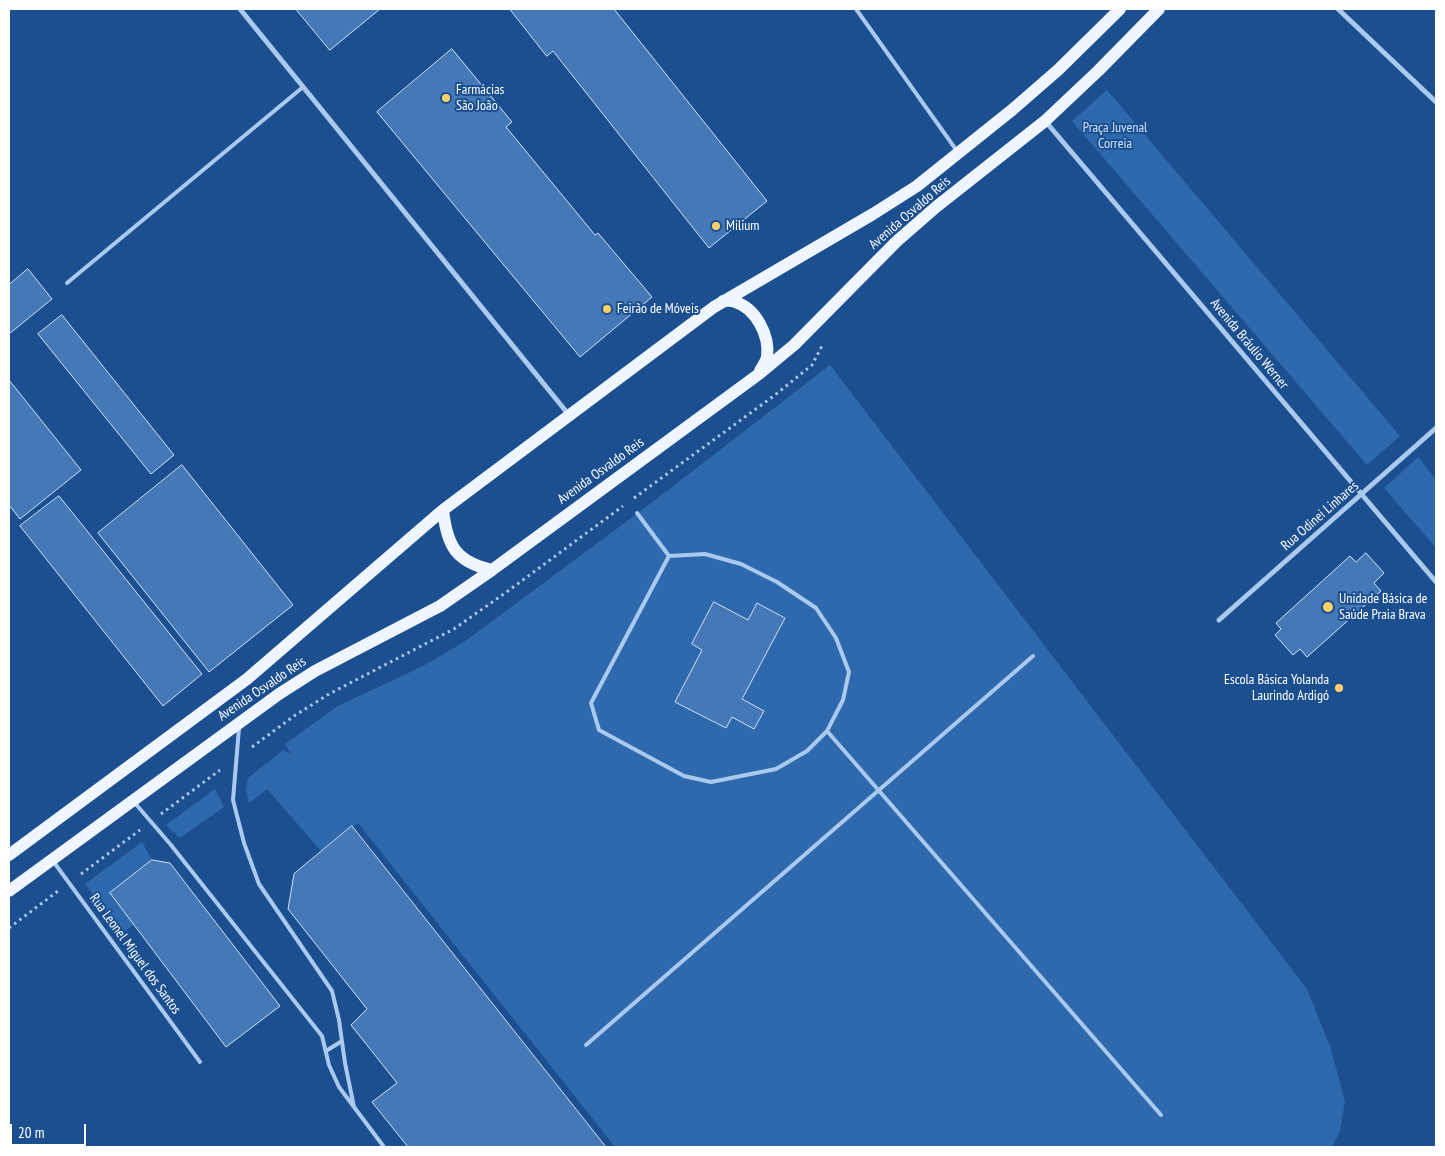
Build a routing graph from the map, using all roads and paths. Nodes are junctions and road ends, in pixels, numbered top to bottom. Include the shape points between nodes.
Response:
1 (240, 9) edge
2 (856, 9) edge
3 (1120, 9) edge
4 (1159, 9) edge
5 (1338, 9) edge
6 (304, 87) junction
7 (1436, 102) edge
8 (1045, 121) junction
9 (958, 153) junction
10 (67, 283) dead end
11 (722, 301) junction
12 (758, 374) junction
13 (570, 415) junction
14 (1436, 428) edge
15 (1362, 494) junction
16 (443, 510) junction
17 (637, 513) dead end
18 (669, 556) junction
19 (492, 570) junction
20 (1436, 582) edge
21 (1218, 620) dead end
22 (1033, 656) dead end
23 (240, 722) junction
24 (827, 731) junction
25 (237, 757) junction
26 (878, 790) junction
27 (132, 800) junction
28 (151, 822) junction
29 (9, 855) edge
30 (52, 859) junction
31 (69, 883) junction
32 (9, 891) edge
33 (9, 928) edge
34 (342, 1042) junction
35 (586, 1044) dead end
36 (326, 1051) junction
37 (200, 1062) dead end
38 (354, 1109) junction
39 (1161, 1115) dead end
40 (384, 1147) edge

1 - 6 street
2 - 9 lane
3 - 9 main road, Avenida Osvaldo Reis via 1058,70
4 - 8 main road, Avenida Osvaldo Reis
5 - 7 street
6 - 10 lane
6 - 13 street
8 - 12 main road, Avenida Osvaldo Reis via 897,241 794,345
8 - 15 street, Avenida Bráulio Werner
9 - 11 main road, Avenida Osvaldo Reis via 917,186 873,214
11 - 12 main road via 742,305 757,318 764,331 766,359
11 - 13 main road, Avenida Osvaldo Reis
12 - 19 main road, Avenida Osvaldo Reis
13 - 16 main road, Avenida Osvaldo Reis
14 - 15 street, Rua Odinei Linhares
15 - 20 street, Avenida Bráulio Werner
15 - 21 street, Rua Odinei Linhares
16 - 19 main road via 445,529 461,557
16 - 29 main road, Avenida Osvaldo Reis via 247,679
17 - 18 lane
18 - 24 lane via 704,554 741,564 777,582 816,608 836,638 849,672 843,700
18 - 24 lane via 591,703 599,730 684,776 711,782 776,769 807,751
19 - 23 main road, Avenida Osvaldo Reis via 440,606 315,671
22 - 26 lane
23 - 25 lane
23 - 27 main road, Avenida Osvaldo Reis
24 - 26 lane
25 - 28 path
25 - 34 lane via 233,800 259,884 332,991
26 - 35 lane
26 - 39 lane
27 - 28 lane
27 - 30 main road, Avenida Osvaldo Reis
28 - 31 path
28 - 36 lane via 322,1036
30 - 31 lane, Rua Leonel Miguel dos Santos
30 - 32 main road, Avenida Osvaldo Reis
31 - 33 path
31 - 37 lane, Rua Leonel Miguel dos Santos
34 - 36 lane
34 - 38 lane
36 - 38 lane via 339,1087
38 - 40 lane

